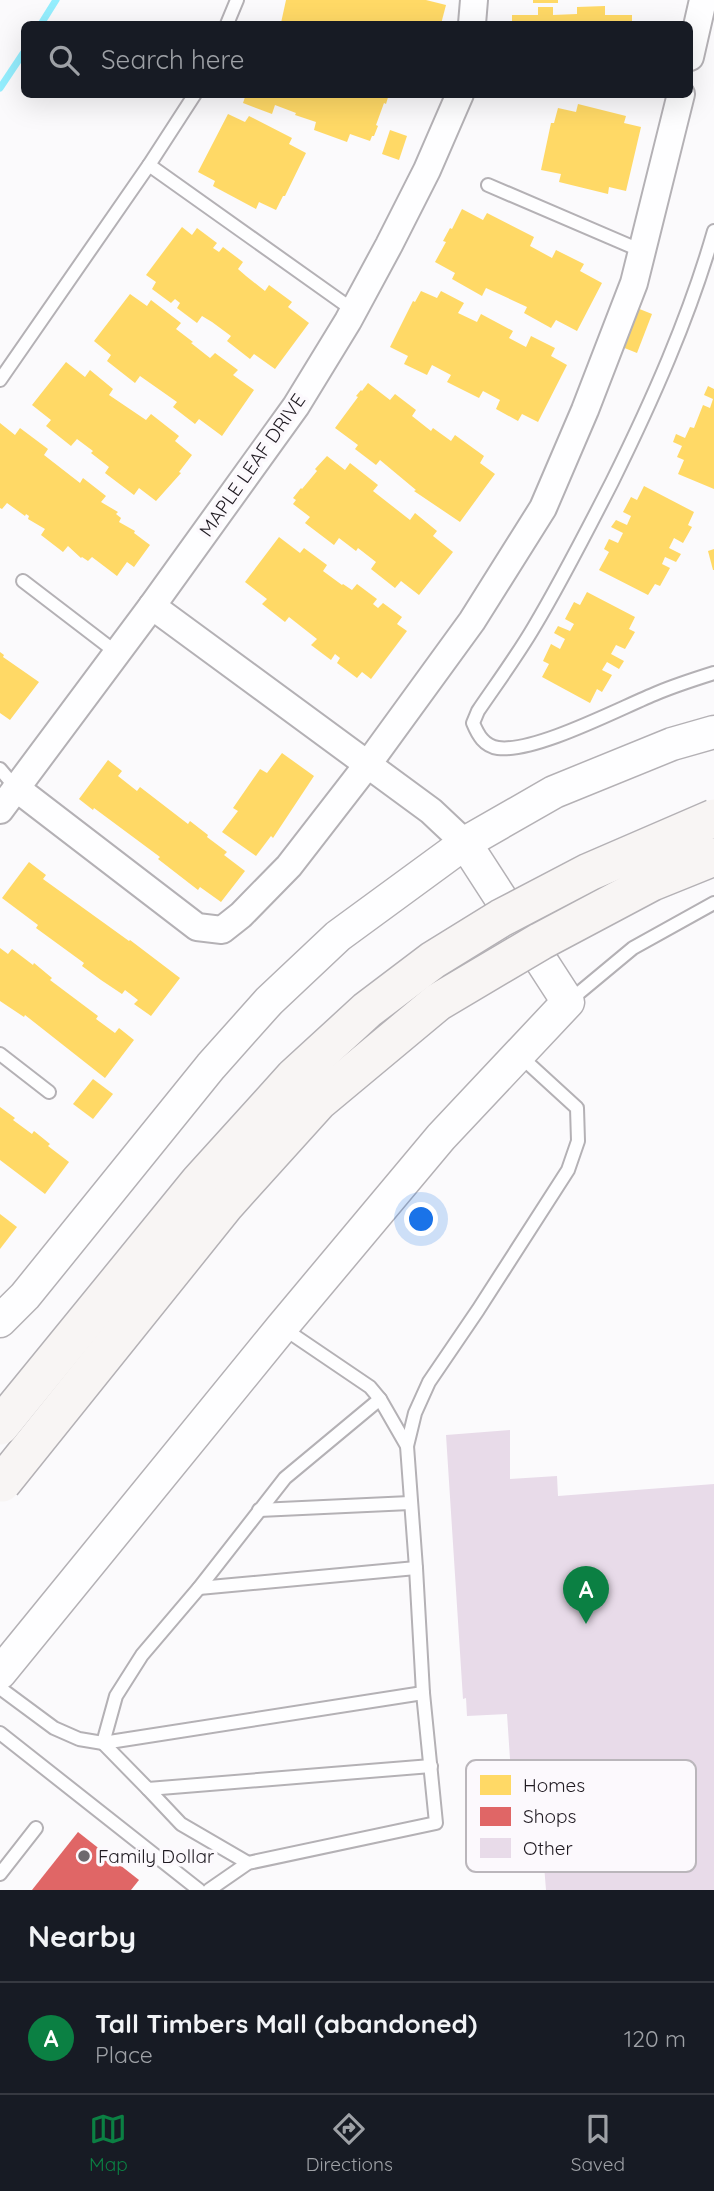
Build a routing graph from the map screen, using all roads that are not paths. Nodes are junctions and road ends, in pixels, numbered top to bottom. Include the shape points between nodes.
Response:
1 (237, 0) edge
2 (474, 0) edge
3 (703, 0) edge
4 (228, 21) edge
5 (472, 21) edge
6 (693, 44) edge
7 (192, 98) edge
8 (458, 98) edge
9 (680, 98) edge
10 (149, 165) junction
11 (488, 185) dead end
12 (714, 232) edge
13 (642, 251) junction
14 (353, 310) junction
15 (0, 380) edge
16 (23, 581) dead end
17 (152, 606) junction
18 (117, 653) junction
19 (714, 673) edge
20 (714, 732) edge
21 (368, 764) junction
22 (8, 779) edge
23 (0, 810) edge
24 (714, 818) edge
25 (465, 843) junction
26 (714, 857) edge
27 (714, 903) edge
28 (568, 1002) junction
29 (0, 1054) edge
30 (518, 1054) junction
31 (49, 1092) dead end
32 (0, 1321) edge
33 (282, 1327) junction
34 (380, 1399) junction
35 (0, 1426) edge
36 (407, 1446) junction
37 (2, 1483) dead end
38 (410, 1503) junction
39 (259, 1510) junction
40 (416, 1568) junction
41 (199, 1588) junction
42 (0, 1673) edge
43 (0, 1688) edge
44 (423, 1693) junction
45 (0, 1732) edge
46 (103, 1743) junction
47 (431, 1766) junction
48 (148, 1789) junction
49 (36, 1828) dead end
50 (248, 1863) junction
51 (0, 1874) edge
52 (199, 1890) edge
53 (209, 1890) edge

1 - 4 lane
2 - 5 street
3 - 6 street
7 - 10 lane
8 - 14 street, MAPLE LEAF DRIVE via 427,170
9 - 13 street
10 - 14 lane
10 - 15 lane
11 - 13 lane
12 - 19 lane via 668,362 628,449 534,628 473,723 479,738 496,748 520,747
13 - 21 street via 624,309 543,508 472,621
14 - 17 street, MAPLE LEAF DRIVE via 296,405
16 - 18 lane
17 - 18 street, MAPLE LEAF DRIVE
17 - 21 street
18 - 22 street, MAPLE LEAF DRIVE
20 - 25 street via 672,744 554,792
21 - 22 street via 289,866 222,930 197,927
21 - 25 street
22 - 23 street, MAPLE LEAF DRIVE
24 - 35 main road, bridge via 589,872 502,918 433,960 367,1010 294,1077 199,1182
25 - 28 street
25 - 32 street via 338,936 269,1001
26 - 37 main road, bridge via 652,882 438,1002 318,1102 226,1204
27 - 28 lane via 633,948
28 - 30 street
29 - 31 lane
30 - 33 street via 441,1137
30 - 36 lane via 577,1108 578,1141 568,1170 429,1382
33 - 34 lane via 344,1367
33 - 42 street
34 - 36 lane
34 - 39 lane via 285,1478
36 - 38 lane
38 - 39 lane
38 - 40 lane
39 - 41 lane
40 - 41 lane
40 - 44 lane
41 - 46 lane via 142,1655 116,1696
43 - 46 lane via 54,1728
44 - 46 lane
44 - 47 lane
45 - 52 lane
46 - 48 lane
47 - 48 lane
47 - 50 lane via 436,1823
48 - 50 lane via 181,1824
49 - 51 lane
50 - 53 lane

